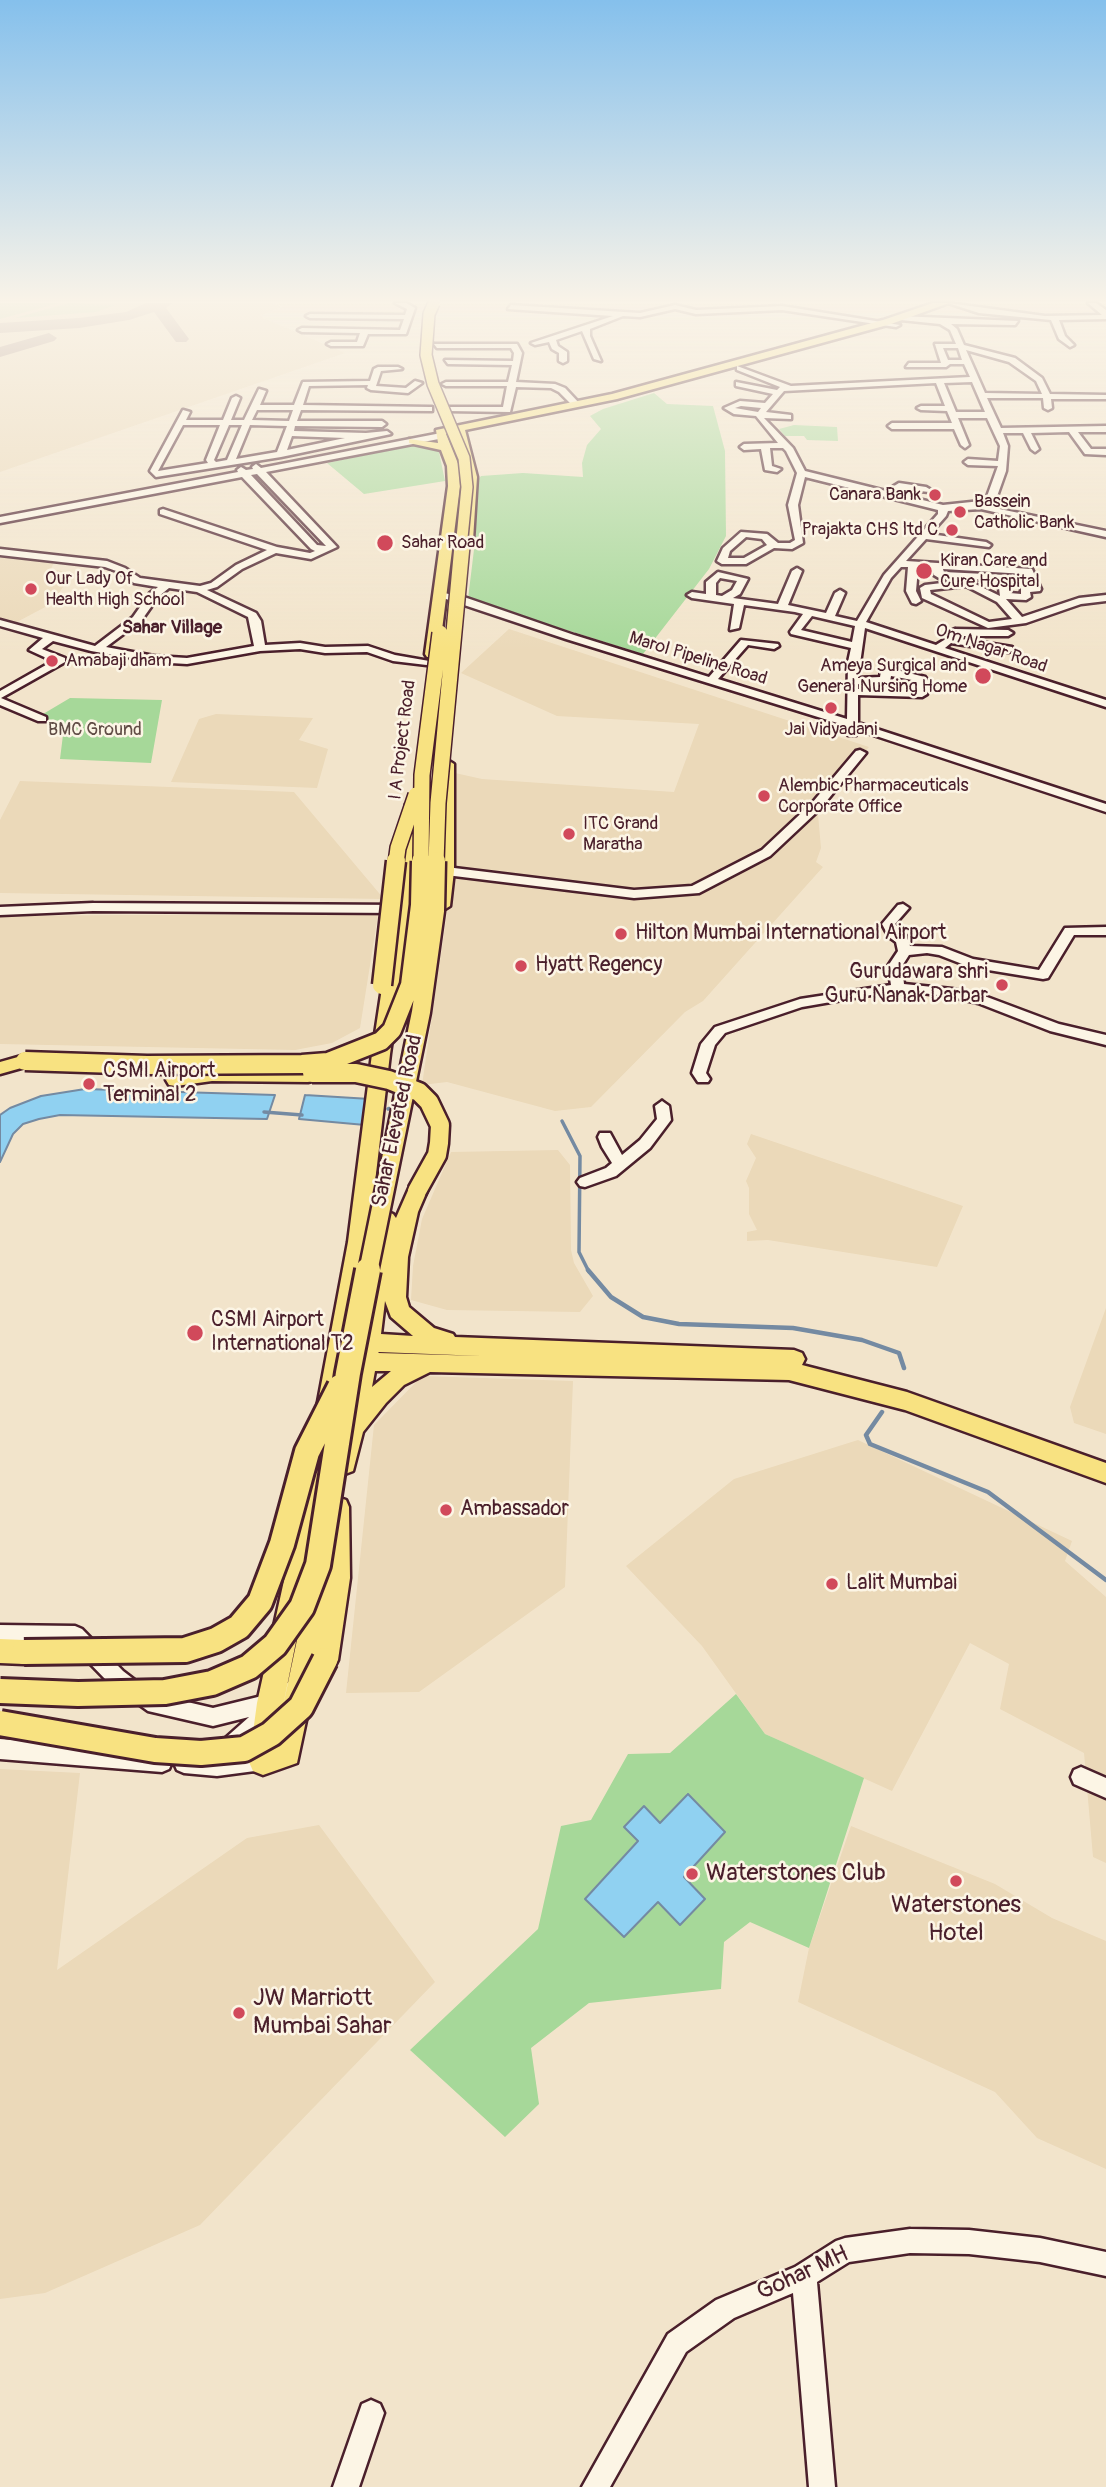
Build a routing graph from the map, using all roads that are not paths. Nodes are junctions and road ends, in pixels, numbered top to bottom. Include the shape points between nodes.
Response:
1 (182, 419) edge
2 (226, 419) edge
3 (248, 419) edge
4 (271, 419) edge
5 (294, 419) edge
6 (381, 419) edge
7 (441, 419) edge
8 (448, 419) edge
9 (518, 419) edge
10 (523, 419) edge
11 (767, 419) edge
12 (955, 419) edge
13 (994, 419) edge
14 (1050, 419) edge
15 (181, 422) junction
16 (225, 422) junction
17 (247, 422) junction
18 (892, 426) dead end
19 (957, 426) junction
20 (1106, 429) edge
21 (1026, 430) junction
22 (1072, 430) junction
23 (998, 431) junction
24 (288, 433) junction
25 (1051, 433) junction
26 (461, 434) junction
27 (366, 436) junction
28 (388, 438) junction
29 (443, 438) junction
30 (413, 441) joint
31 (786, 445) junction
32 (965, 445) dead end
33 (765, 446) junction
34 (744, 447) dead end
35 (1035, 449) dead end
36 (1106, 452) edge
37 (286, 456) junction
38 (232, 461) junction
39 (968, 462) dead end
40 (213, 464) junction
41 (1003, 464) junction
42 (258, 469) junction
43 (777, 469) dead end
44 (243, 472) junction
45 (801, 473) junction
46 (926, 490) dead end
47 (889, 493) junction
48 (991, 506) junction
49 (943, 508) junction
50 (163, 512) dead end
51 (0, 518) edge
52 (1106, 532) edge
53 (924, 536) junction
54 (773, 545) junction
55 (986, 545) dead end
56 (275, 550) junction
57 (322, 550) junction
58 (0, 552) edge
59 (900, 564) junction
60 (913, 564) junction
61 (938, 566) junction
62 (797, 571) dead end
63 (165, 586) junction
64 (200, 589) junction
65 (840, 593) dead end
66 (439, 595) junction
67 (692, 595) dead end
68 (710, 597) junction
69 (460, 598) junction
70 (1106, 598) edge
71 (724, 599) junction
72 (916, 601) dead end
73 (744, 602) junction
74 (785, 608) junction
75 (809, 613) junction
76 (828, 618) junction
77 (1019, 621) junction
78 (0, 623) edge
79 (861, 624) junction
80 (733, 628) dead end
81 (1009, 633) dead end
82 (50, 638) junction
83 (949, 640) junction
84 (774, 646) dead end
85 (856, 646) junction
86 (260, 648) junction
87 (97, 649) junction
88 (937, 649) junction
89 (1008, 649) dead end
90 (431, 664) junction
91 (711, 681) junction
92 (853, 686) junction
93 (0, 695) edge
94 (0, 701) edge
95 (1106, 704) edge
96 (43, 719) dead end
97 (852, 730) junction
98 (860, 753) dead end
99 (422, 775) junction
100 (1106, 808) edge
101 (446, 871) junction
102 (903, 908) dead end
103 (403, 909) junction
104 (0, 911) edge
105 (442, 911) junction
106 (1106, 931) edge
107 (905, 951) junction
108 (898, 990) junction
109 (1106, 1040) edge
110 (147, 1065) junction
111 (0, 1068) edge
112 (703, 1079) dead end
113 (176, 1080) dead end
114 (662, 1106) dead end
115 (606, 1137) dead end
116 (621, 1165) junction
117 (585, 1182) dead end
118 (374, 1306) junction
119 (467, 1345) junction
120 (424, 1352) junction
121 (352, 1356) junction
122 (352, 1430) junction
123 (1106, 1459) edge
124 (1106, 1472) edge
125 (337, 1507) junction
126 (0, 1634) edge
127 (12, 1651) edge
128 (300, 1685) junction
129 (0, 1691) edge
130 (269, 1709) junction
131 (0, 1723) edge
132 (0, 1749) edge
133 (275, 1758) junction
134 (208, 1765) junction
135 (1081, 1777) dead end
136 (1106, 1788) edge
137 (1106, 2264) edge
138 (804, 2276) junction
139 (371, 2413) dead end
140 (346, 2487) edge
141 (595, 2487) edge
142 (822, 2487) edge

1 - 15 street
2 - 16 street
3 - 17 street
4 - 17 street
5 - 24 street
6 - 28 street
7 - 99 main road, Sahar Elevated Road, bridge via 457,486
8 - 121 main road, Sahar Elevated Road, bridge via 464,458 467,487 438,803 435,911 421,1013
9 - 26 main road
10 - 26 main road
11 - 31 street
12 - 19 street
13 - 23 street
14 - 25 street
15 - 16 street
15 - 40 street via 156,474
16 - 17 street
16 - 40 street via 210,460
17 - 38 street
18 - 19 street
19 - 32 street
20 - 22 street
21 - 23 street
21 - 25 street
21 - 35 street
22 - 25 street
22 - 36 street via 1088,452
23 - 41 street via 1004,446
24 - 27 street
24 - 37 street
26 - 29 main road
26 - 69 main road via 472,496
27 - 28 street
27 - 37 street
28 - 29 street
28 - 37 street
29 - 30 main road
29 - 66 main road, I A Project Road via 454,486
30 - 42 street
31 - 33 street
31 - 45 street
33 - 34 street
33 - 43 street via 768,468
37 - 38 street
37 - 42 street
38 - 40 street
39 - 41 street
41 - 48 street
42 - 44 street
42 - 57 street via 332,547
44 - 51 street
44 - 57 street via 263,502
45 - 47 street
45 - 54 street via 793,505 800,541 792,546
46 - 47 street via 896,486
47 - 49 street via 934,501
48 - 49 street
48 - 52 street
49 - 53 street
50 - 56 street
53 - 55 street
53 - 59 street
54 - 54 street via 746,561 722,561 726,550 744,534 764,536
56 - 57 street via 306,556
56 - 64 street
58 - 63 street via 107,564 137,581
59 - 60 street
59 - 79 street
60 - 61 street
60 - 72 street via 911,591
61 - 61 street via 939,575 1003,577 1005,596 1026,597 1025,589 1036,589 1029,571
62 - 74 street
63 - 64 street
63 - 87 street via 137,619
64 - 86 street via 252,615
65 - 76 street
66 - 69 street, Marol Pipeline Road
66 - 90 main road, I A Project Road
67 - 68 street
68 - 71 street
68 - 71 street via 711,582 718,575 743,579 736,592
69 - 91 street, Marol Pipeline Road
69 - 101 main road via 445,713
70 - 77 street via 1079,601
71 - 73 street
73 - 74 street via 759,614 779,615
73 - 80 street
74 - 75 street, Om Nagar Road
75 - 76 street, Om Nagar Road
75 - 85 street via 795,632
76 - 79 street, Om Nagar Road
77 - 77 street via 988,625 926,596 925,588 967,583 1001,600
78 - 82 street
79 - 85 street
79 - 88 street, Om Nagar Road
81 - 83 street via 955,632
82 - 87 street
82 - 93 street via 34,650 61,660
83 - 88 street
83 - 89 street
84 - 91 street via 745,642
85 - 92 street
86 - 87 street via 187,661
86 - 90 street via 368,649
88 - 95 street, Om Nagar Road
90 - 103 main road, I A Project Road
91 - 97 street, Marol Pipeline Road
92 - 92 street via 922,694 924,682 885,673 886,681
92 - 97 street
94 - 96 street
97 - 100 street, Marol Pipeline Road
98 - 101 street via 816,806 766,853 695,890 634,894
99 - 110 main road, Sahar Elevated Road, bridge via 418,919 410,985 392,1030 381,1041 328,1062
99 - 113 main road, bridge via 398,848 382,985 368,1042 338,1069 308,1076 212,1075
101 - 105 main road
102 - 107 street via 888,924
103 - 104 street via 93,907
103 - 105 street
103 - 121 main road, I A Project Road via 358,1242
105 - 118 main road via 423,1048 403,1106
106 - 107 street via 1070,931 1043,975 970,963 942,951
107 - 108 street via 895,966
108 - 109 street via 915,988 982,1000 1055,1028
108 - 112 street via 800,1003 720,1030 708,1044 699,1073
110 - 111 main road, Sahar Elevated Road, bridge via 25,1061
110 - 119 main road, bridge via 180,1073 356,1073 419,1092 440,1125 437,1155 408,1212 397,1257 394,1297 400,1311 426,1334
114 - 116 street via 664,1120 657,1132
115 - 116 street
116 - 117 street
118 - 120 main road via 381,1321
118 - 121 main road
119 - 120 main road
119 - 123 main road via 786,1357 914,1390
120 - 121 main road
120 - 122 main road via 378,1396
120 - 124 main road via 789,1371 907,1401
121 - 122 main road
121 - 127 main road, bridge via 307,1452 282,1544 260,1602 239,1627 185,1650
121 - 129 main road, Sahar Elevated Road, bridge via 318,1565 302,1606 275,1645 249,1667 212,1683 165,1692
121 - 130 main road
122 - 125 main road
125 - 128 main road
125 - 131 main road, bridge via 338,1578 324,1660 301,1707 271,1734 244,1749 201,1753 155,1750
126 - 130 street via 75,1635 148,1702 213,1717
128 - 130 street
128 - 133 main road
130 - 133 main road
130 - 134 street
132 - 134 street
133 - 134 street
135 - 136 street
137 - 138 street, Gohar MH via 1040,2250 910,2241 845,2250
138 - 141 street, Gohar MH via 725,2309 677,2343
138 - 142 street
139 - 140 street

